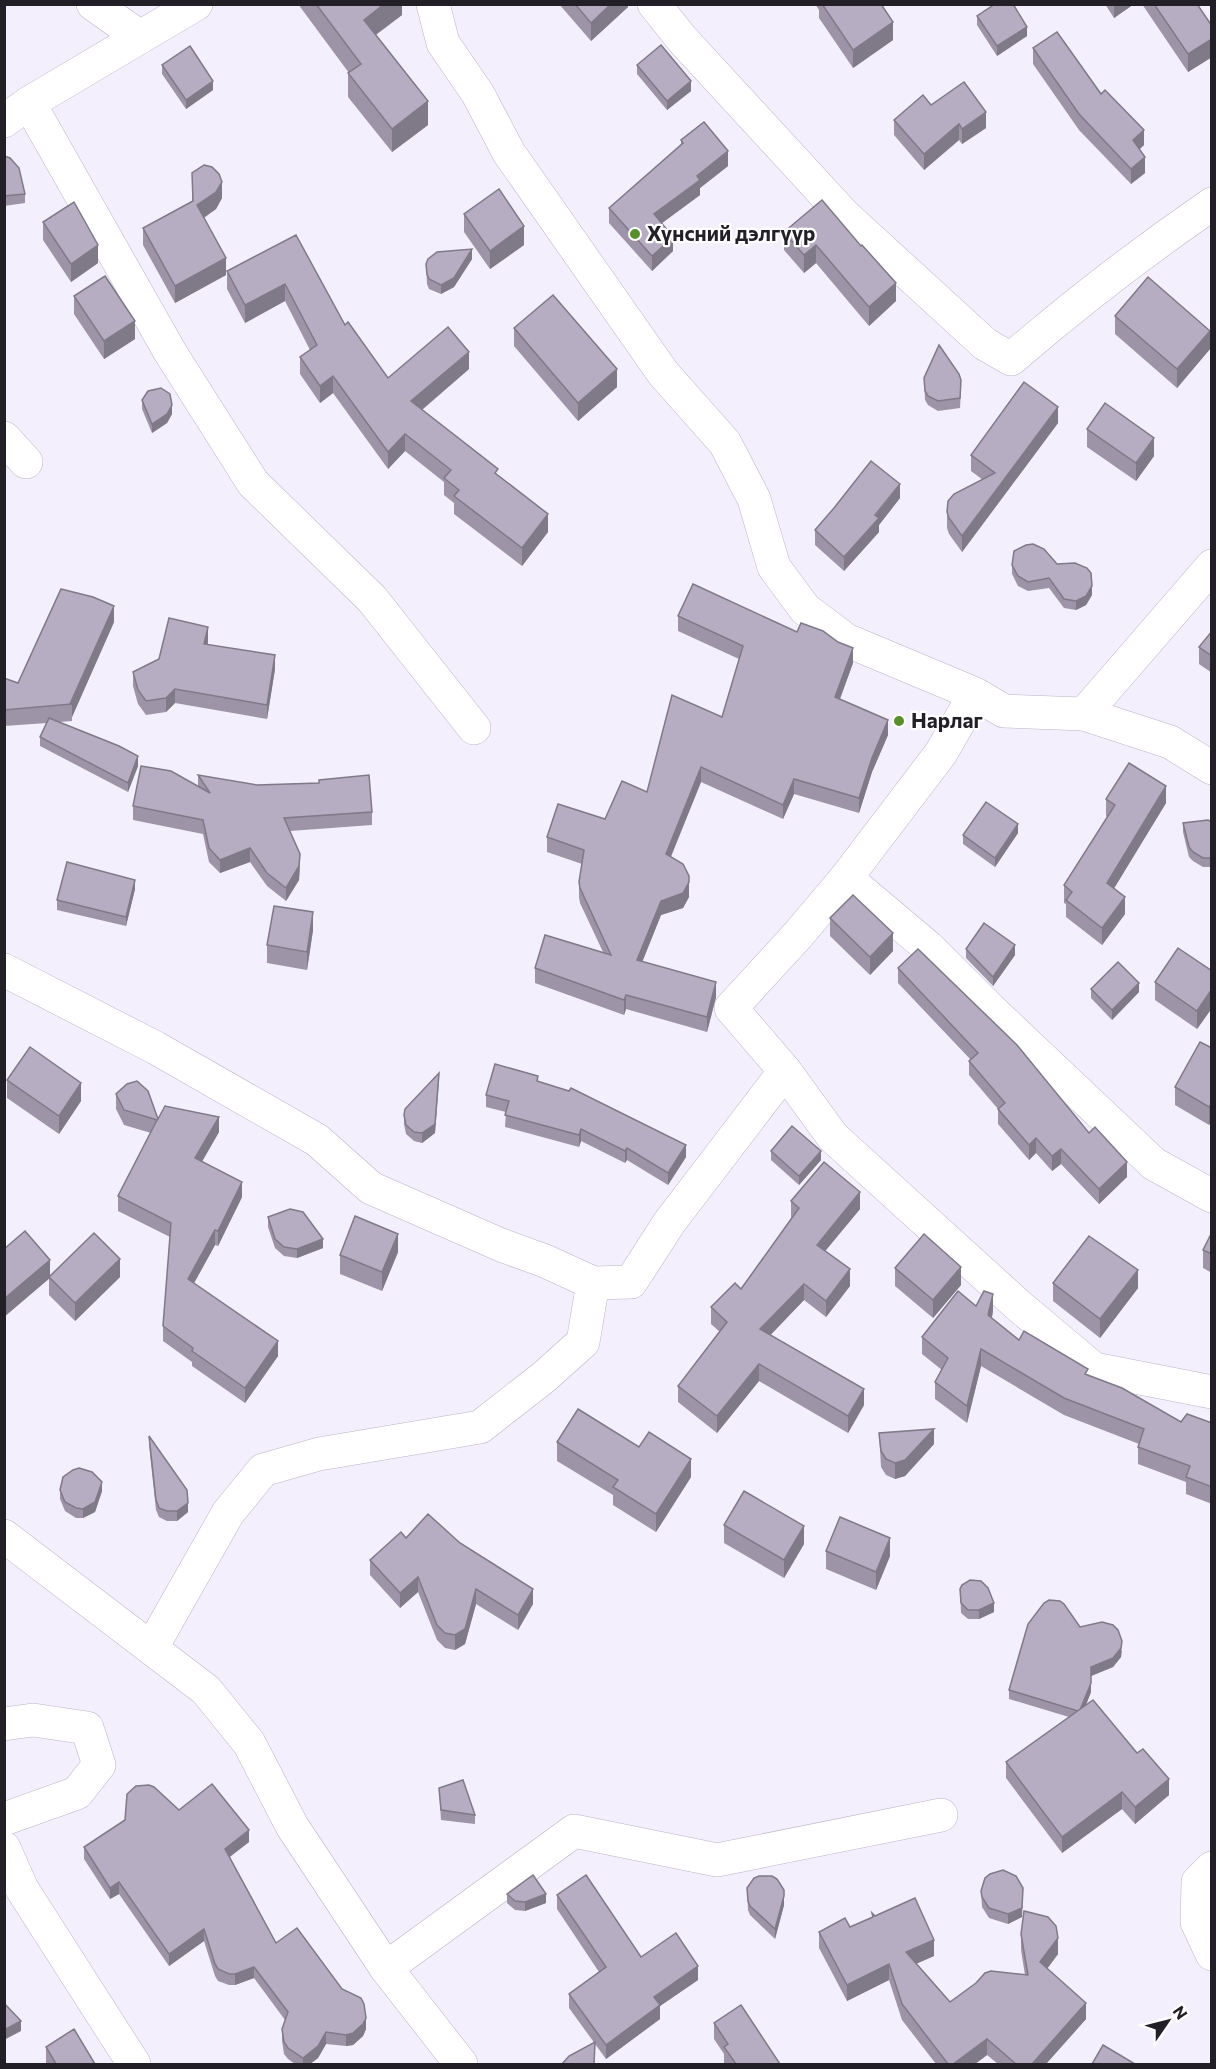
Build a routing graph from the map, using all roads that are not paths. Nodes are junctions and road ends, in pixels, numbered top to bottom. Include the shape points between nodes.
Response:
1 (93, 4) edge
2 (196, 4) edge
3 (433, 4) edge
4 (654, 4) edge
5 (140, 37) junction
6 (17, 112) edge
7 (1212, 204) edge
8 (4, 438) edge
9 (26, 462) dead end
10 (1212, 566) edge
11 (975, 694) junction
12 (1084, 714) junction
13 (474, 728) dead end
14 (1212, 768) edge
15 (846, 879) junction
16 (4, 970) edge
17 (785, 1071) junction
18 (1212, 1196) edge
19 (592, 1283) junction
20 (1212, 1392) edge
21 (4, 1536) edge
22 (152, 1647) junction
23 (4, 1724) edge
24 (941, 1815) dead end
25 (4, 1819) edge
26 (4, 1848) edge
27 (1212, 1868) edge
28 (1212, 1954) edge
29 (386, 1968) junction
30 (134, 2064) edge
31 (461, 2064) edge

1 - 5 street
2 - 5 street
3 - 11 street via 443,44 478,94 509,153 663,373 725,443 753,499 774,567 805,609 846,640
4 - 7 street via 844,215 985,344 1011,359
5 - 6 street
6 - 13 street via 253,483 372,599
8 - 9 street
10 - 12 street
11 - 12 street via 1004,711
11 - 15 street via 941,753
12 - 14 street via 1170,741
15 - 17 street via 731,1008
15 - 18 street via 928,947 1154,1164
16 - 19 street via 156,1048 317,1140 371,1188
17 - 19 street via 669,1223 631,1282
17 - 20 street via 833,1137 1094,1369
19 - 22 street via 583,1342 480,1427 319,1454 263,1470 228,1513
21 - 22 street
22 - 29 street via 206,1690 249,1743 292,1826
23 - 25 street via 33,1720 87,1728 99,1765 77,1793
24 - 29 street via 717,1860 574,1831
26 - 30 street via 22,1889
27 - 28 street via 1198,1882 1197,1922
29 - 31 street

